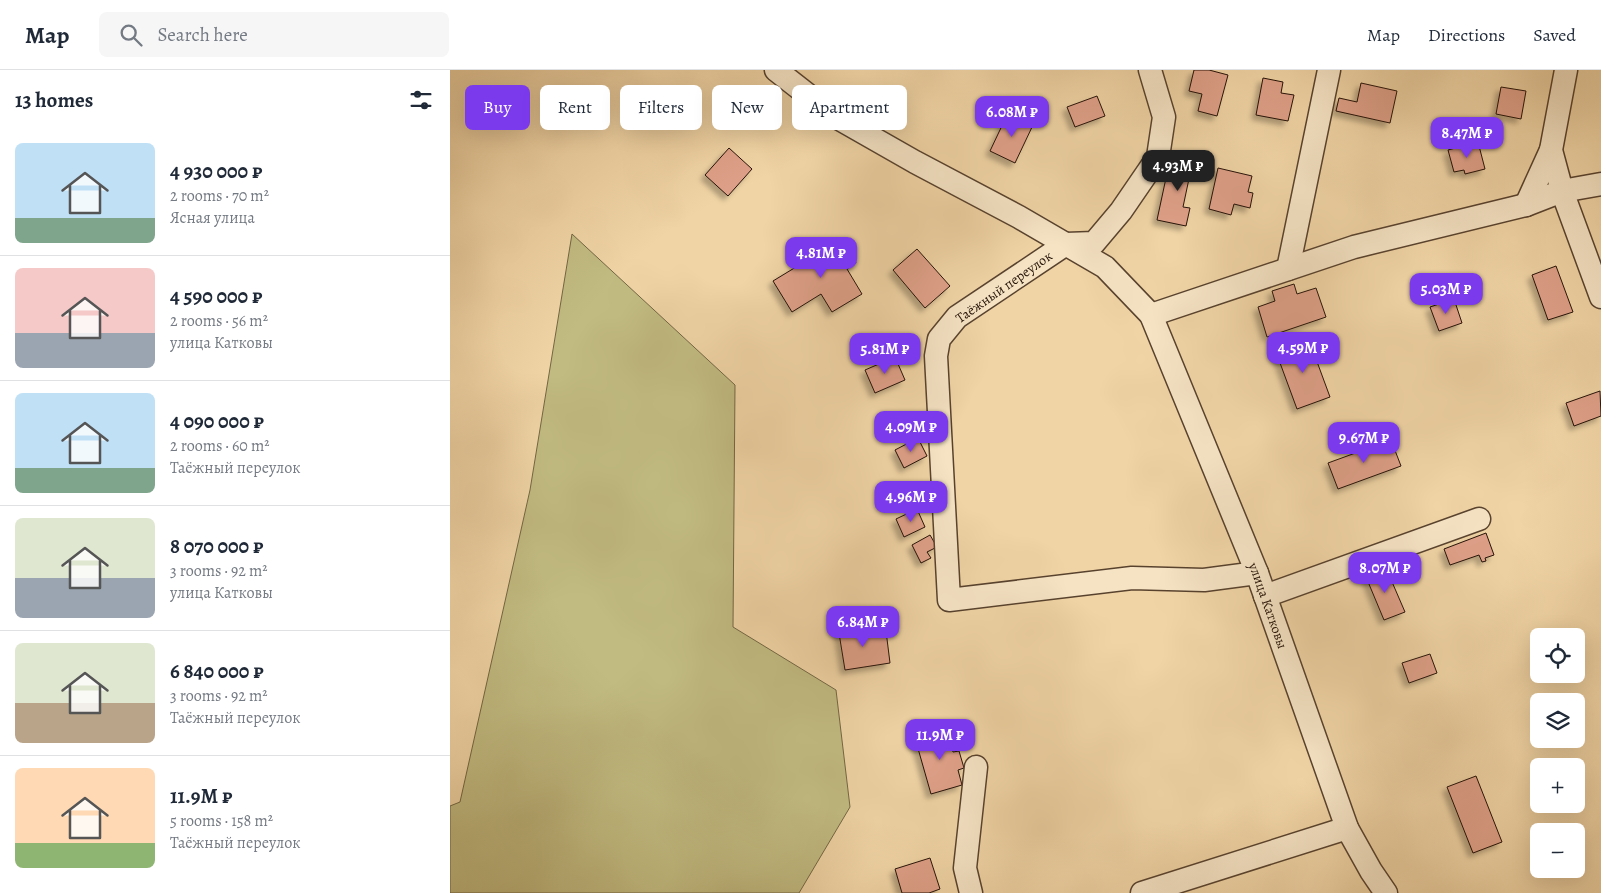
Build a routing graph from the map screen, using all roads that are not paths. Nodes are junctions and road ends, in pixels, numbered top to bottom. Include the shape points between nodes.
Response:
1 (776, 70) edge
2 (1329, 70) edge
3 (1566, 70) edge
4 (1147, 72) edge
5 (1551, 150) junction
6 (1601, 184) edge
7 (1562, 191) junction
8 (1526, 205) junction
9 (1066, 244) junction
10 (1288, 269) junction
11 (1601, 297) edge
12 (1151, 315) junction
13 (1479, 519) dead end
14 (1257, 573) junction
15 (1265, 596) junction
16 (976, 767) dead end
17 (1347, 828) junction
18 (971, 893) edge
19 (1142, 893) edge
20 (1386, 893) edge

1 - 9 street via 836,117
2 - 10 street
3 - 5 street
4 - 9 street via 1164,117 1158,157 1121,211 1094,243
5 - 7 street
5 - 8 street
6 - 7 street
7 - 8 street
7 - 11 street
8 - 10 street via 1354,247
9 - 12 street via 1105,267
9 - 14 street, Таёжный переулок via 957,318 939,339 936,356 949,600 1132,578 1204,580
10 - 12 street
12 - 14 street, улица Катковы
13 - 15 street
14 - 15 street, улица Катковы
15 - 17 street, улица Катковы
16 - 18 street via 965,868
17 - 19 street
17 - 20 street, улица Катковы

